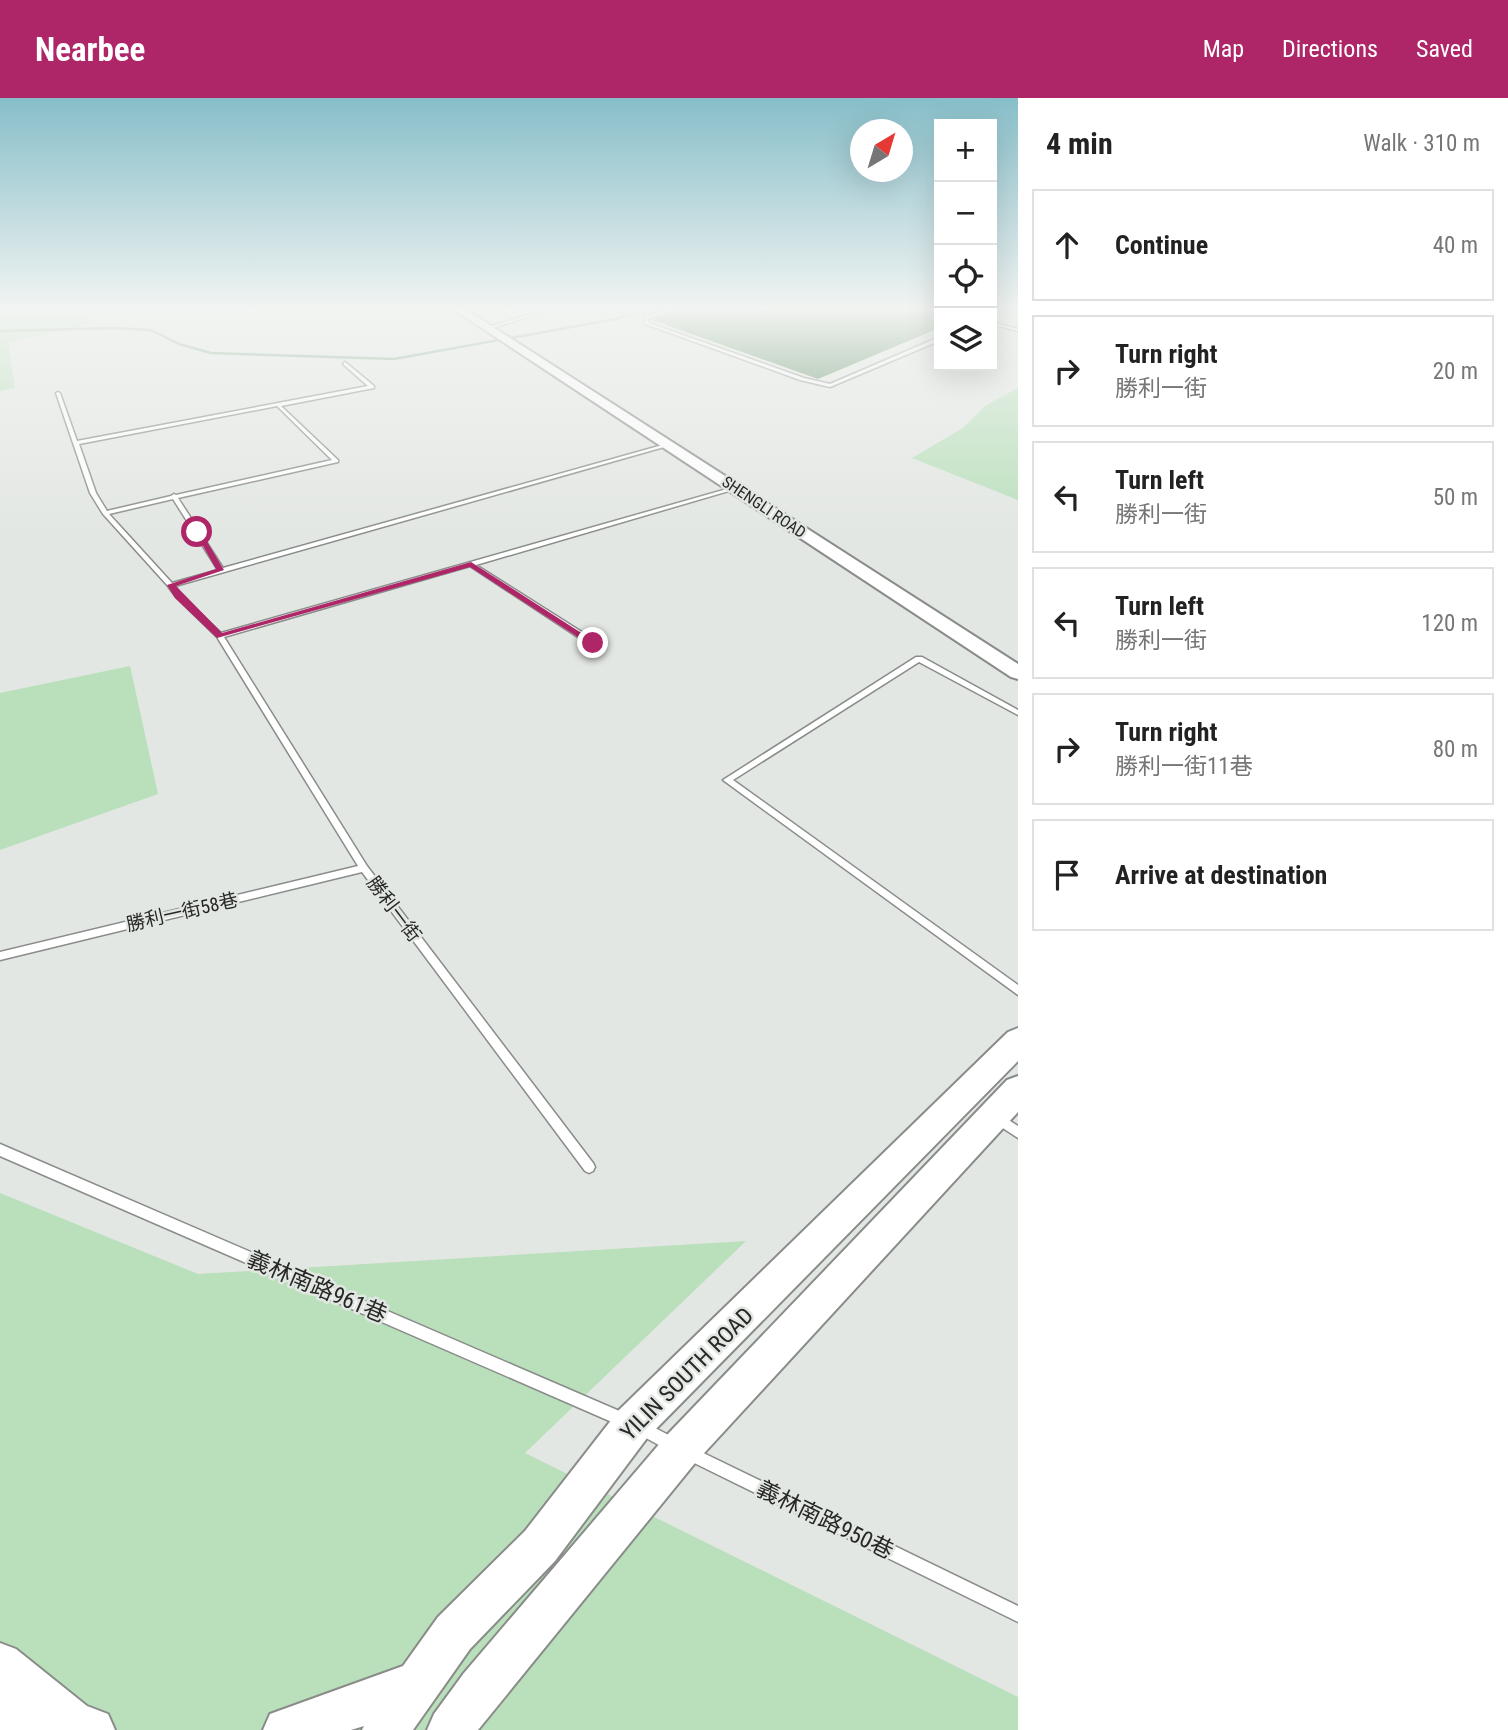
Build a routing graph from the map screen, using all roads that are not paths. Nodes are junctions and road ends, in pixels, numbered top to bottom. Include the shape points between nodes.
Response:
1 (370, 385) edge
2 (577, 385) edge
3 (58, 393) dead end
4 (279, 406) junction
5 (75, 443) junction
6 (668, 445) junction
7 (736, 488) junction
8 (174, 496) junction
9 (105, 513) junction
10 (471, 564) junction
11 (220, 570) junction
12 (171, 585) junction
13 (220, 636) junction
14 (593, 643) dead end
15 (1018, 673) edge
16 (1018, 713) edge
17 (364, 868) junction
18 (0, 956) edge
19 (1018, 991) edge
20 (1018, 1041) edge
21 (1010, 1113) edge
22 (0, 1150) edge
23 (589, 1167) dead end
24 (633, 1424) junction
25 (681, 1449) junction
26 (1018, 1614) edge
27 (0, 1665) edge
28 (417, 1684) junction
29 (0, 1686) edge
30 (24, 1730) edge
31 (92, 1730) edge
32 (286, 1730) edge
33 (385, 1730) edge
34 (450, 1730) edge

1 - 4 lane
2 - 6 street, SHENGLI ROAD
3 - 5 lane, 勝利一街
4 - 5 lane
4 - 8 lane via 336,461
5 - 9 lane, 勝利一街
6 - 7 street, SHENGLI ROAD
6 - 11 lane
7 - 10 lane
7 - 15 street, SHENGLI ROAD
8 - 9 lane
8 - 11 lane
9 - 12 lane, 勝利一街
10 - 13 lane
10 - 14 lane
11 - 12 lane
12 - 13 lane, 勝利一街
13 - 17 lane, 勝利一街
16 - 19 lane via 919,659 727,780
17 - 18 lane, 勝利一街58巷
17 - 23 lane, 勝利一街
20 - 24 street, YILIN SOUTH ROAD
21 - 25 street
22 - 24 lane, 義林南路961巷
24 - 25 lane, 義林南路950巷
24 - 28 street, YILIN SOUTH ROAD via 540,1546 454,1633
25 - 26 lane, 義林南路950巷
25 - 34 street
27 - 31 street via 76,1726
28 - 32 street
28 - 33 street, YILIN SOUTH ROAD
29 - 30 street

